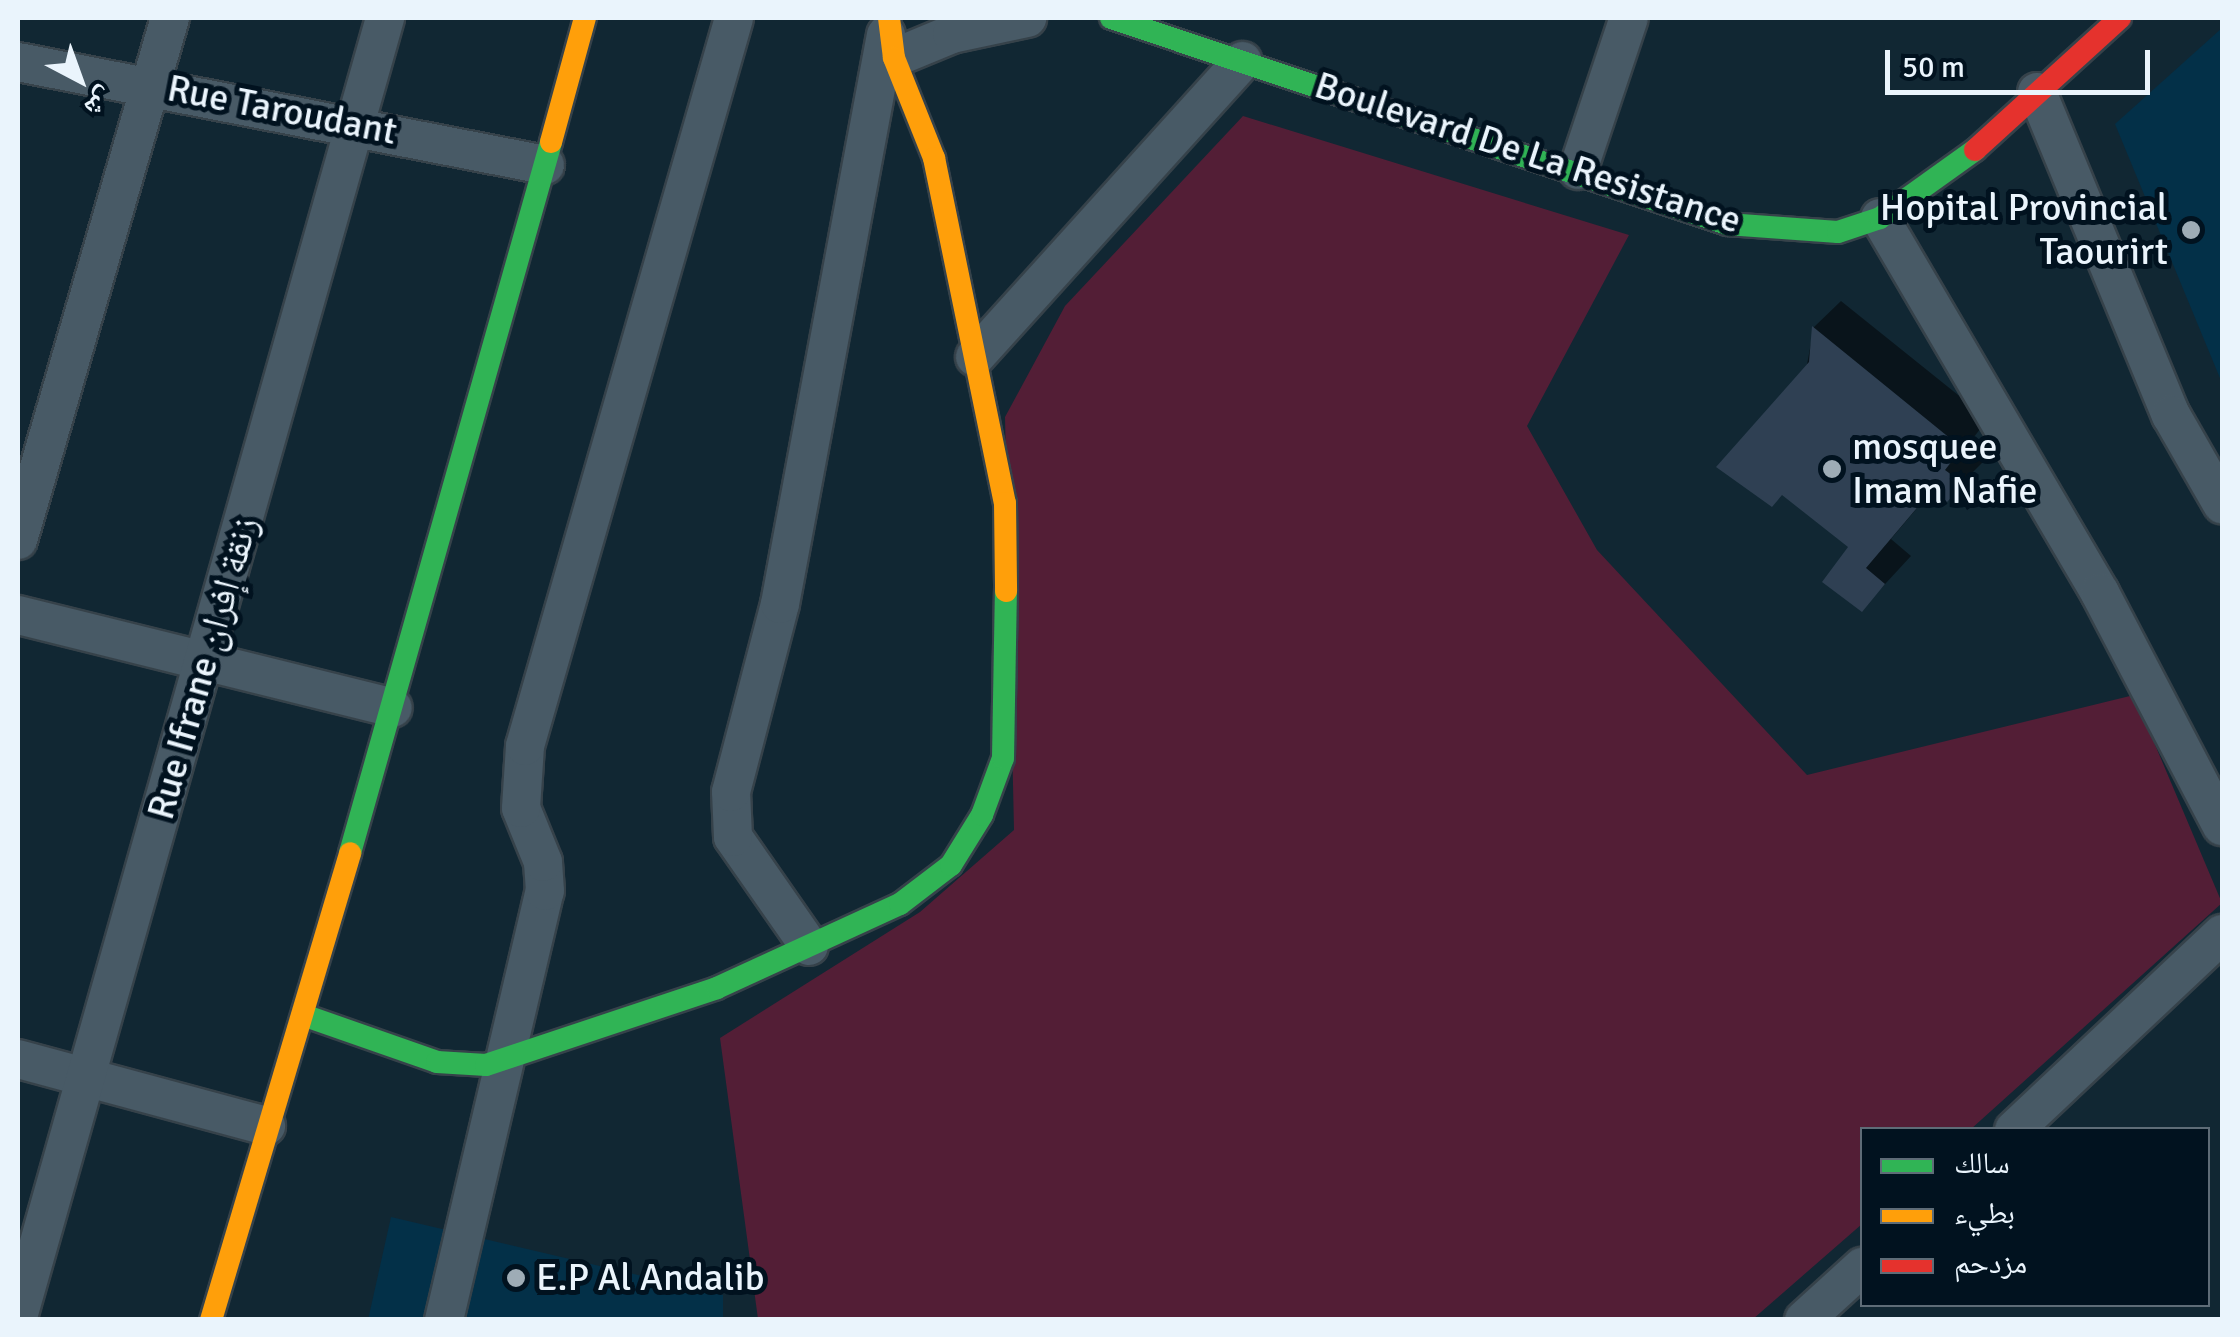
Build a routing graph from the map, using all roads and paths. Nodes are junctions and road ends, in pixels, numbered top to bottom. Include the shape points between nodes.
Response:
1 (170, 18) edge
2 (384, 18) edge
3 (584, 18) edge
4 (734, 18) edge
5 (1028, 18) edge
6 (1112, 18) edge
7 (1629, 18) edge
8 (2101, 21) edge
9 (890, 35) edge
10 (1242, 61) junction
11 (18, 62) edge
12 (151, 83) junction
13 (2038, 92) junction
14 (354, 123) junction
15 (545, 165) junction
16 (1578, 170) junction
17 (1880, 218) junction
18 (976, 357) junction
19 (2222, 504) edge
20 (18, 540) edge
21 (18, 615) edge
22 (205, 664) junction
23 (393, 708) junction
24 (2222, 826) edge
25 (2222, 934) edge
26 (809, 946) junction
27 (303, 1015) junction
28 (502, 1057) junction
29 (18, 1058) edge
30 (86, 1074) junction
31 (266, 1126) junction
32 (2017, 1127) edge
33 (1860, 1270) edge
34 (18, 1316) edge
35 (211, 1320) edge
36 (444, 1320) edge
37 (1804, 1320) edge

1 - 12 street
2 - 14 street, Rue Ifrane زنقة إفران
3 - 15 street
4 - 28 street via 525,746 521,808 543,862 546,892
5 - 9 street via 952,34
6 - 10 street, Boulevard De La Resistance
7 - 16 street
8 - 13 street, Boulevard De La Resistance
9 - 18 street via 934,158
9 - 26 street via 780,604 731,792 732,837
10 - 16 street, Boulevard De La Resistance
10 - 18 street
11 - 12 street, Rue Taroudant
12 - 14 street, Rue Taroudant
12 - 20 street
13 - 17 street, Boulevard De La Resistance via 1972,152
13 - 19 street via 2170,415
14 - 15 street, Rue Taroudant
14 - 22 street, Rue Ifrane زنقة إفران
15 - 23 street
16 - 17 street, Boulevard De La Resistance via 1727,224 1838,232
17 - 24 street via 2100,593
18 - 26 street via 1005,503 1010,615 1003,758 982,815 951,866 900,904
21 - 22 street
22 - 23 street
22 - 30 street, Rue Ifrane زنقة إفران
23 - 27 street
25 - 32 street
26 - 28 street via 716,988
27 - 28 street via 464,1068
27 - 31 street
28 - 36 street
29 - 30 street
30 - 31 street
30 - 34 street, Rue Ifrane زنقة إفران
31 - 35 street
33 - 37 street

